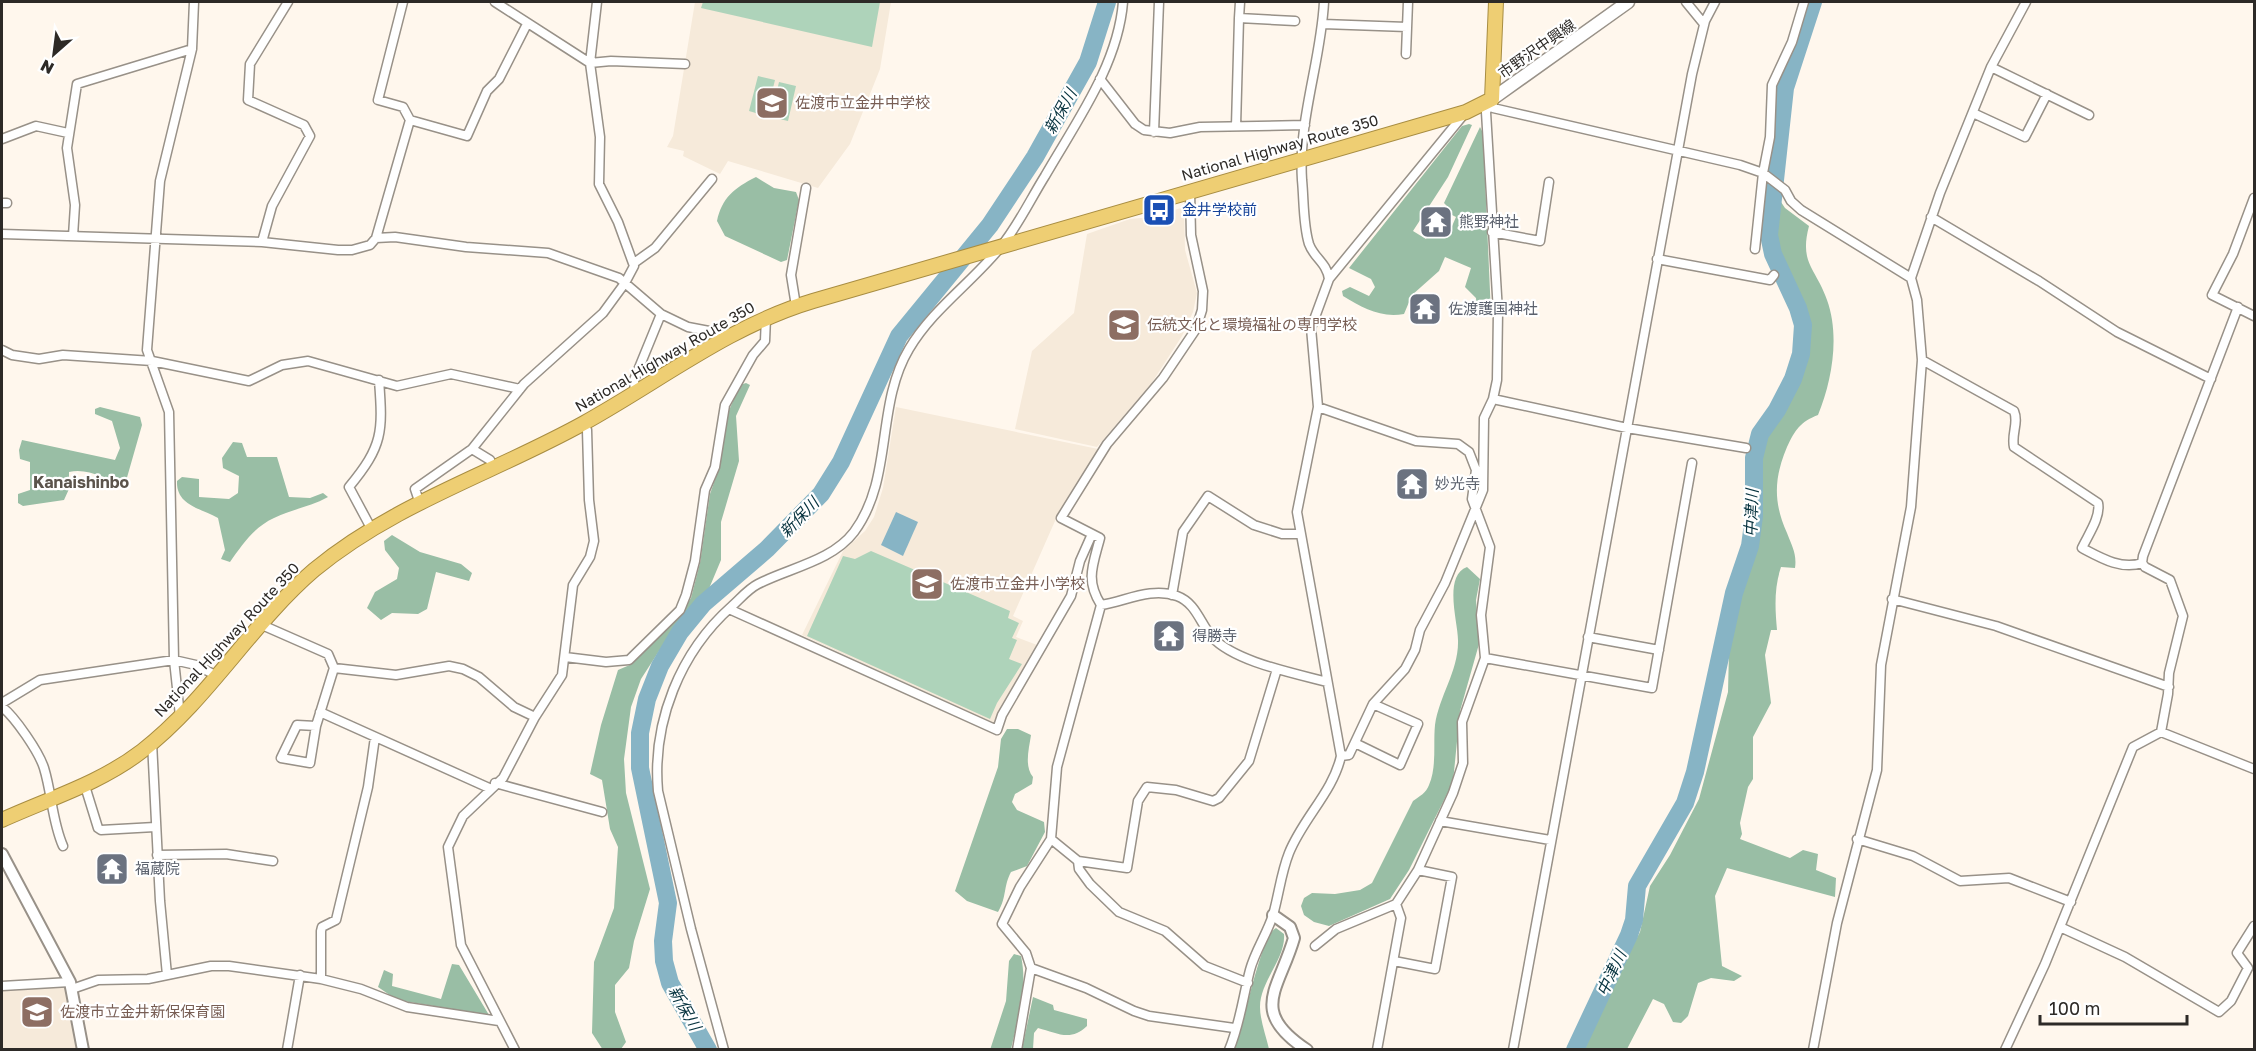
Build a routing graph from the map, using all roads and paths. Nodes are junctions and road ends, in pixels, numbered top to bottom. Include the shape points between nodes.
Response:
1 (194, 2) edge
2 (288, 2) edge
3 (404, 2) edge
4 (495, 2) edge
5 (597, 2) edge
6 (1123, 2) edge
7 (1159, 2) edge
8 (1240, 2) edge
9 (1324, 2) edge
10 (1408, 2) edge
11 (1496, 2) edge
12 (1628, 2) edge
13 (1686, 2) edge
14 (1715, 2) edge
15 (1804, 2) edge
16 (2025, 2) edge
17 (1239, 18) junction
18 (1295, 21) dead end
19 (527, 24) junction
20 (1323, 24) junction
21 (1704, 24) junction
22 (1407, 27) junction
23 (192, 49) junction
24 (1406, 54) dead end
25 (590, 63) junction
26 (685, 64) dead end
27 (1991, 67) junction
28 (1100, 79) junction
29 (2047, 94) junction
30 (1492, 99) junction
31 (1466, 112) junction
32 (1973, 113) junction
33 (2089, 115) dead end
34 (411, 120) junction
35 (1305, 125) junction
36 (1236, 126) junction
37 (1154, 132) junction
38 (68, 133) junction
39 (2, 139) edge
40 (1679, 149) junction
41 (1304, 159) junction
42 (1763, 173) junction
43 (712, 179) dead end
44 (1549, 182) dead end
45 (806, 188) dead end
46 (1190, 191) junction
47 (2254, 198) edge
48 (1931, 217) junction
49 (1492, 232) junction
50 (2, 234) edge
51 (72, 236) junction
52 (156, 237) junction
53 (376, 238) junction
54 (262, 242) junction
55 (995, 249) junction
56 (1755, 249) dead end
57 (1657, 259) junction
58 (634, 263) junction
59 (1774, 275) dead end
60 (1911, 278) junction
61 (1329, 279) junction
62 (625, 283) junction
63 (796, 306) junction
64 (2238, 308) junction
65 (661, 314) junction
66 (2254, 316) edge
67 (766, 317) junction
68 (730, 335) junction
69 (2, 350) edge
70 (1922, 360) junction
71 (152, 361) junction
72 (2211, 378) junction
73 (379, 380) junction
74 (520, 389) junction
75 (636, 392) junction
76 (1493, 399) junction
77 (1318, 406) junction
78 (584, 423) junction
79 (1627, 428) junction
80 (1746, 448) dead end
81 (472, 449) junction
82 (490, 460) dead end
83 (1692, 463) dead end
84 (419, 501) junction
85 (1476, 509) junction
86 (371, 528) junction
87 (1092, 534) junction
88 (1300, 534) junction
89 (2142, 563) junction
90 (1172, 595) junction
91 (1893, 600) junction
92 (1101, 605) junction
93 (729, 609) junction
94 (262, 625) junction
95 (1588, 637) junction
96 (1659, 650) junction
97 (565, 657) junction
98 (1485, 658) junction
99 (174, 660) junction
100 (334, 668) junction
101 (1277, 669) junction
102 (217, 676) junction
103 (1580, 676) junction
104 (1327, 682) junction
105 (2169, 687) junction
106 (1373, 704) junction
107 (2, 705) edge
108 (320, 712) junction
109 (180, 716) junction
110 (535, 717) junction
111 (316, 726) junction
112 (2161, 732) junction
113 (375, 737) junction
114 (152, 742) junction
115 (1355, 743) junction
116 (1341, 756) junction
117 (2254, 769) edge
118 (492, 785) junction
119 (85, 786) junction
120 (50, 800) junction
121 (602, 812) dead end
122 (2, 820) edge
123 (1440, 821) junction
124 (155, 826) junction
125 (1052, 839) junction
126 (1857, 839) junction
127 (1550, 840) junction
128 (63, 846) dead end
129 (2, 854) edge
130 (157, 855) junction
131 (273, 861) dead end
132 (1078, 861) junction
133 (1418, 870) junction
134 (2071, 902) junction
135 (1396, 904) junction
136 (1273, 915) junction
137 (2254, 926) edge
138 (2060, 927) junction
139 (1315, 946) dead end
140 (1394, 961) junction
141 (1031, 969) junction
142 (167, 975) junction
143 (300, 975) junction
144 (321, 979) junction
145 (1248, 983) junction
146 (2, 986) edge
147 (71, 986) junction
148 (499, 1021) junction
149 (1234, 1028) junction
150 (83, 1050) edge
151 (287, 1050) edge
152 (515, 1050) edge
153 (724, 1050) edge
154 (1017, 1050) edge
155 (1229, 1050) edge
156 (1307, 1050) edge
157 (1377, 1050) edge
158 (1513, 1050) edge
159 (1813, 1050) edge
160 (2005, 1050) edge

1 - 23 street
2 - 54 street via 250,64 248,100 304,125 310,136 272,207
3 - 34 street via 378,100 404,106
4 - 19 street
5 - 25 street
6 - 28 street via 1115,42
7 - 37 street
8 - 17 street
9 - 20 street
10 - 22 street
11 - 30 highway
12 - 30 main road, 市野沢中興線
13 - 21 street
14 - 21 street
15 - 42 street via 1792,42 1772,85 1770,137
16 - 27 street
17 - 18 street
17 - 36 street
19 - 25 street
19 - 34 street via 499,79 487,91 467,136
20 - 22 street
20 - 35 street
21 - 40 street
22 - 24 street
23 - 38 street via 77,84
23 - 52 street via 160,181
25 - 26 street
25 - 58 street via 600,137 599,184
27 - 29 street
27 - 32 street
28 - 37 street via 1135,124
28 - 55 street
29 - 32 street via 2025,137
29 - 33 street
30 - 31 highway, National Highway Route 350
30 - 40 street via 1493,108
30 - 49 street via 1486,112
31 - 41 highway, National Highway Route 350
31 - 61 street
32 - 48 street
34 - 53 street
35 - 36 street
35 - 41 street
36 - 37 street
38 - 39 street via 36,126
38 - 51 street via 75,205
40 - 42 street
40 - 57 street
41 - 46 highway, National Highway Route 350
41 - 61 street via 1308,238
42 - 56 street
42 - 60 street via 1785,190 1801,210
43 - 58 street via 655,248
44 - 49 street via 1540,241
45 - 63 street via 792,264
46 - 55 highway, National Highway Route 350
46 - 87 street via 1191,235 1203,291 1199,320 1163,378 1107,444 1061,518
47 - 64 street via 2212,295
48 - 60 street
48 - 72 street via 2117,332
49 - 76 street via 1497,312 1497,380
50 - 51 street
51 - 52 street
52 - 54 street
52 - 71 street via 147,350
53 - 54 street via 370,245 352,250
53 - 62 street via 548,253
55 - 63 highway, National Highway Route 350
55 - 93 street via 938,310 908,350 885,419 873,494 853,533 839,548 755,585
57 - 59 street via 1770,280
57 - 79 street
58 - 62 street
60 - 70 street via 1917,300
61 - 77 street via 1313,317 1310,336
62 - 65 street
62 - 74 street via 603,313
63 - 67 highway, National Highway Route 350
64 - 66 street
64 - 72 street
65 - 68 street via 688,327
65 - 75 street via 634,380
67 - 68 highway, National Highway Route 350
67 - 97 street via 765,342 753,355 725,405 715,467 705,490 692,581 680,610 629,660 606,662
68 - 75 highway, National Highway Route 350
69 - 71 street via 39,359 63,355
70 - 89 street via 2014,411 2014,447 2098,503 2097,518 2082,548 2116,563
70 - 91 street via 1911,507
71 - 73 street via 249,381 282,365 308,361
71 - 99 street via 169,412
72 - 89 street
73 - 74 street via 397,386 451,374
73 - 86 street via 380,435 373,454 349,487
74 - 81 street
75 - 78 highway, National Highway Route 350
76 - 79 street
76 - 85 street via 1484,418 1483,490
77 - 85 street via 1416,441 1458,444 1473,459 1476,470 1472,499
77 - 88 street via 1297,512
78 - 84 highway, National Highway Route 350
78 - 97 street via 594,541 590,557 573,585
79 - 80 street
79 - 95 street
81 - 82 street
81 - 84 street via 415,489
83 - 96 street
84 - 86 highway, National Highway Route 350
85 - 98 street via 1490,547 1481,615
85 - 106 street via 1405,669
86 - 94 highway, National Highway Route 350 via 313,571
87 - 92 street via 1100,538 1091,587
87 - 93 street via 1071,596 997,730
88 - 90 street via 1282,534 1254,525 1208,496 1183,532
88 - 104 street
89 - 105 street via 2170,580 2183,616
90 - 92 street via 1138,594
90 - 101 street via 1191,605 1213,637 1234,652
91 - 105 street via 1996,626
91 - 126 street via 1881,665 1877,770
92 - 125 street via 1057,767
93 - 153 street via 710,627 680,672 668,702 657,771 661,805
94 - 100 street via 328,654
94 - 102 highway, National Highway Route 350
95 - 96 street
95 - 103 street
96 - 103 street via 1652,688
97 - 110 street via 562,675
98 - 103 street
98 - 123 street via 1462,722 1460,777
99 - 102 street
99 - 107 street via 40,680
99 - 109 street
100 - 108 street
100 - 110 street via 396,675 449,666 463,669 479,677 514,707
101 - 104 street
101 - 132 street via 1250,761 1219,798 1213,801 1176,790 1147,787 1138,801 1127,868
102 - 109 highway, National Highway Route 350
103 - 127 street
104 - 116 street
105 - 112 street
106 - 115 street
106 - 115 street via 1418,724 1400,765
107 - 120 street via 44,767
108 - 111 street
108 - 113 street
109 - 114 highway, National Highway Route 350
110 - 118 street via 508,768
111 - 111 street via 310,763 281,758 297,725
112 - 117 street
112 - 134 street via 2133,747
113 - 118 street
113 - 144 street via 368,787 336,920 322,927
114 - 119 highway, National Highway Route 350
114 - 124 street
115 - 116 street via 1349,755
116 - 136 street via 1337,775 1289,854
118 - 121 street
118 - 148 street via 463,816 448,847 461,945
119 - 120 highway, National Highway Route 350
119 - 124 street via 101,830
120 - 122 highway, National Highway Route 350
120 - 128 street
123 - 127 street
123 - 133 street
124 - 130 street
125 - 132 street
125 - 141 street via 1020,887 1002,924 1026,952
126 - 134 street via 1913,856 1960,881 2009,878
126 - 159 street via 1836,923
127 - 158 street
129 - 147 street
130 - 131 street via 226,854
130 - 142 street
132 - 145 street via 1090,884 1119,912 1165,931 1205,966
133 - 135 street
133 - 140 street via 1452,876 1435,969
134 - 138 street
135 - 139 street via 1336,929
135 - 140 street via 1401,918
136 - 145 street
136 - 156 street via 1290,927 1294,938 1275,987 1274,1018 1280,1029
137 - 138 street via 2237,953 2248,968 2231,1001 2219,1012 2125,957
138 - 160 street
140 - 157 street
141 - 149 street via 1149,1016
141 - 154 street
142 - 143 street via 212,966
142 - 147 street
143 - 144 street
143 - 151 street
144 - 148 street via 361,988 407,1007
145 - 149 street via 1242,1013
146 - 147 street
147 - 150 street
148 - 152 street
149 - 155 street

